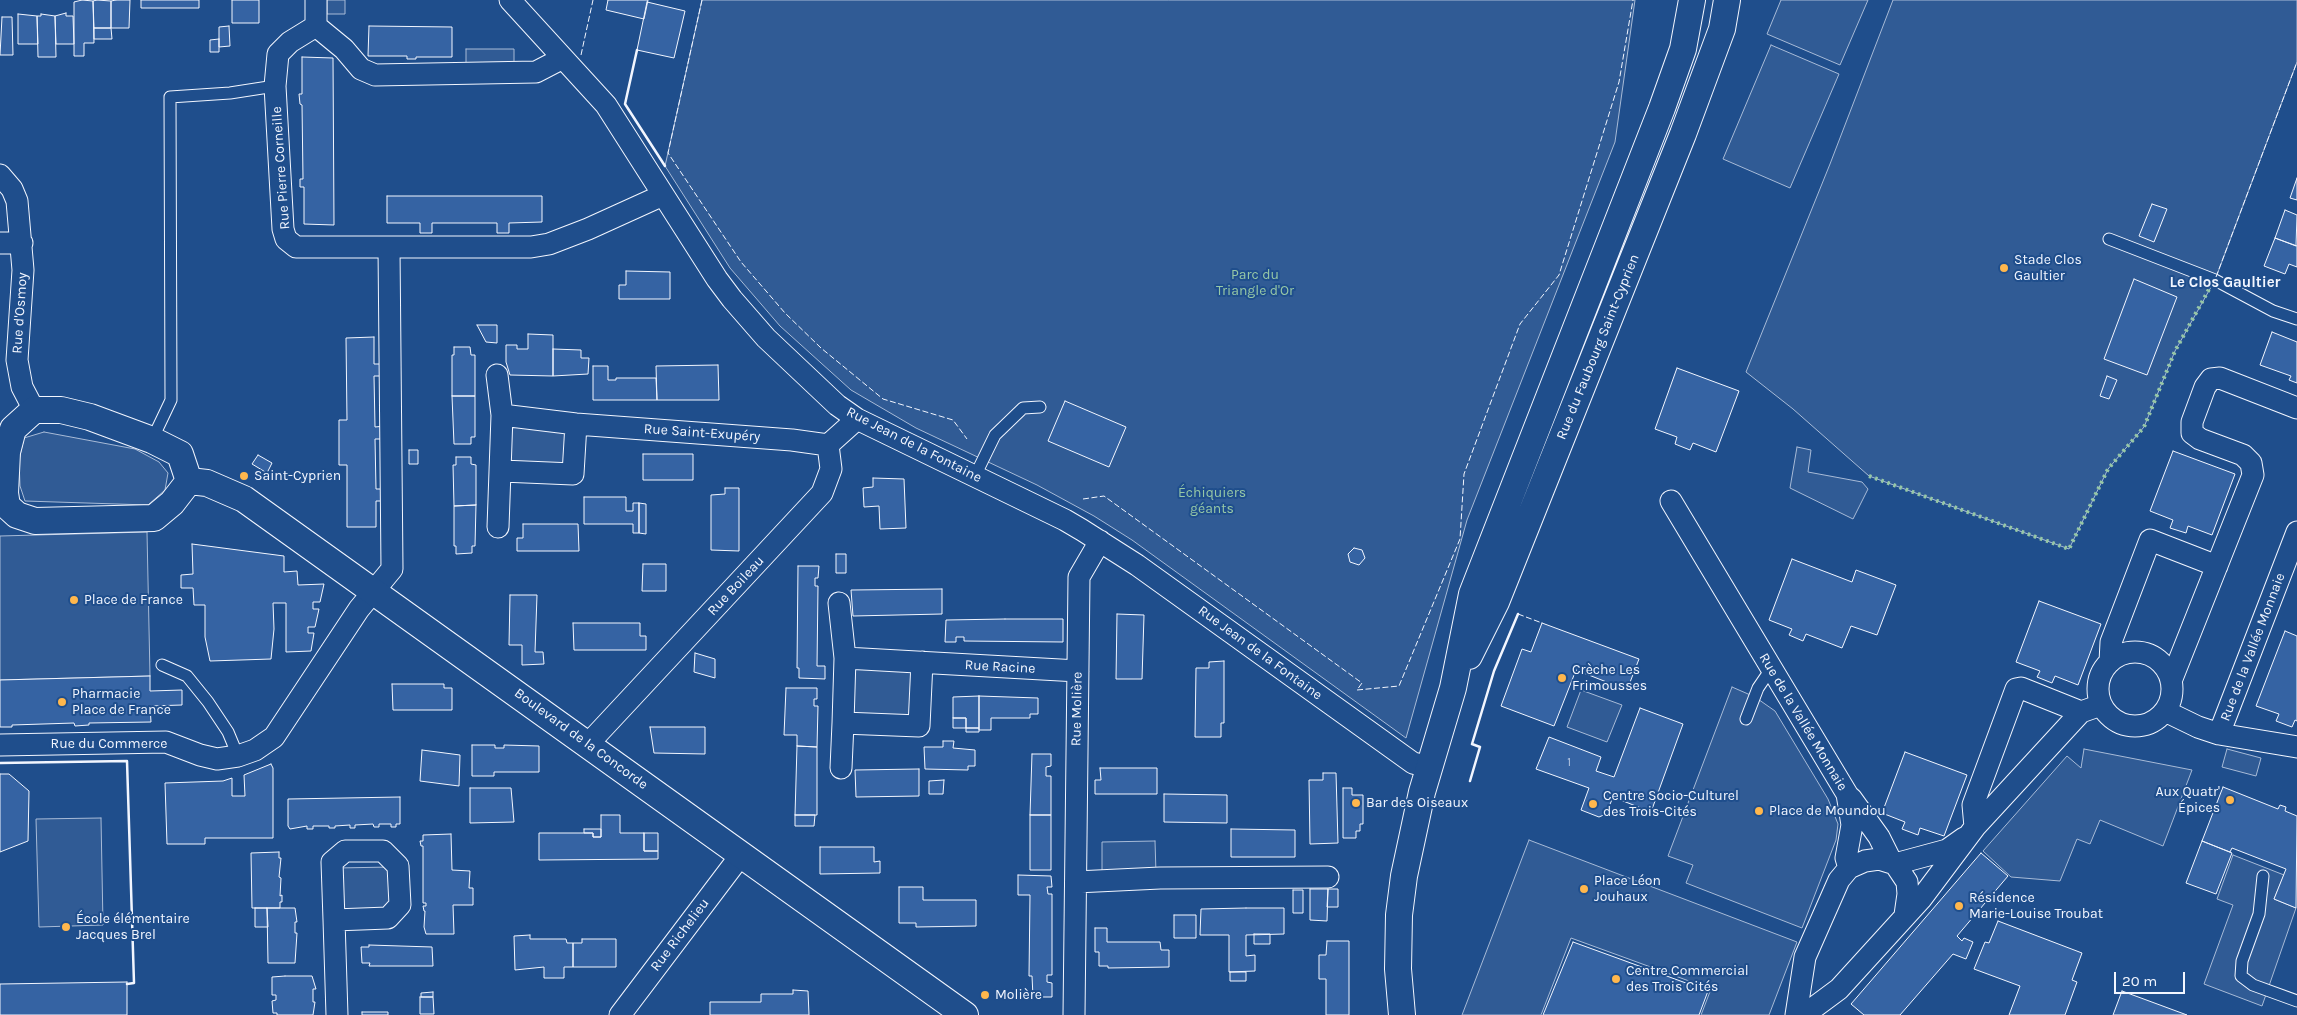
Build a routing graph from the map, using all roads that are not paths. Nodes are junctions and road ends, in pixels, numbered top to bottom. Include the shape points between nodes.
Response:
1 (316, 0) edge
2 (510, 0) edge
3 (1692, 0) edge
4 (1727, 0) edge
5 (316, 26) junction
6 (563, 58) junction
7 (276, 86) junction
8 (1676, 122) junction
9 (0, 175) edge
10 (664, 195) junction
11 (2109, 239) dead end
12 (0, 243) edge
13 (22, 243) junction
14 (389, 248) junction
15 (2297, 319) edge
16 (497, 375) dead end
17 (1040, 407) dead end
18 (2297, 408) edge
19 (34, 410) junction
20 (502, 415) junction
21 (857, 419) junction
22 (6, 424) edge
23 (576, 424) junction
24 (152, 440) junction
25 (828, 445) junction
26 (502, 471) junction
27 (975, 476) junction
28 (189, 481) junction
29 (1671, 501) dead end
30 (4, 508) edge
31 (498, 527) dead end
32 (2297, 532) edge
33 (1100, 541) junction
34 (2217, 566) junction
35 (373, 592) junction
36 (839, 602) dead end
37 (846, 658) junction
38 (922, 662) junction
39 (2110, 662) junction
40 (162, 665) dead end
41 (1772, 669) junction
42 (1078, 671) junction
43 (2171, 681) junction
44 (1453, 688) junction
45 (2091, 708) junction
46 (2165, 711) junction
47 (1746, 719) dead end
48 (843, 723) junction
49 (2219, 734) junction
50 (588, 744) junction
51 (0, 745) edge
52 (2297, 747) edge
53 (238, 756) junction
54 (1429, 767) junction
55 (841, 768) dead end
56 (1847, 794) junction
57 (1970, 832) junction
58 (741, 855) junction
59 (1893, 862) junction
60 (1849, 868) junction
61 (2263, 876) dead end
62 (1328, 877) dead end
63 (1076, 882) junction
64 (1905, 915) junction
65 (334, 920) dead end
66 (1803, 969) junction
67 (1839, 989) junction
68 (2297, 1001) edge
69 (337, 1015) edge
70 (620, 1015) edge
71 (965, 1015) edge
72 (1074, 1015) edge
73 (1402, 1015) edge
74 (1796, 1015) edge
75 (1804, 1015) edge

1 - 5 street
2 - 6 street, Rue Jean de la Fontaine
3 - 8 lane via 1699,10 1695,44 1674,103
3 - 44 street, Rue du Faubourg Saint-Cyprien via 1683,49 1662,108 1472,594
4 - 8 street, Rue du Faubourg Saint-Cyprien via 1722,29
5 - 6 street via 339,44 361,68 375,75 536,72
5 - 7 street, Rue Pierre Corneille via 290,42 278,54
6 - 10 street, Rue Jean de la Fontaine via 606,105
7 - 14 street, Rue Pierre Corneille via 286,239 296,247
7 - 24 lane via 170,97 171,400
8 - 44 street, Rue du Faubourg Saint-Cyprien via 1496,602
9 - 13 street, Rue d'Osmoy via 17,201
10 - 14 street, Rue Pierre Corneille via 549,244 522,248
10 - 21 street, Rue Jean de la Fontaine via 732,299 766,338 837,405
11 - 15 lane via 2215,280
12 - 13 street
13 - 19 street, Rue d'Osmoy via 17,360 22,387
14 - 35 street, Rue du Commerce via 392,569
16 - 20 street
17 - 27 lane via 1023,408 995,435
18 - 34 street via 2220,378 2211,380 2205,387 2192,422 2192,433 2242,455 2252,463 2253,475
19 - 22 street
19 - 24 street via 61,410 90,417
20 - 23 street, Rue Saint-Exupéry
20 - 26 street
21 - 25 street
21 - 27 street, Rue Jean de la Fontaine
22 - 30 street
23 - 25 street, Rue Saint-Exupéry
23 - 26 street via 573,474
24 - 28 street via 180,454
25 - 50 street, Rue Boileau via 831,469 822,493
26 - 31 street
27 - 33 street, Rue Jean de la Fontaine
28 - 30 street via 172,504 154,518 118,526 35,521
28 - 35 street, Boulevard de la Concorde via 207,483 244,499
29 - 41 street, Rue de la Vallée Monnaie
32 - 49 street, Rue de la Vallée Monnaie
33 - 42 street, Rue Molière via 1079,577
33 - 54 street, Rue Jean de la Fontaine via 1413,763
34 - 39 street via 2150,540 2111,642
34 - 43 street
35 - 50 street, Boulevard de la Concorde
35 - 53 street, Rue du Commerce via 274,737
36 - 37 street
37 - 38 street, Rue Racine
37 - 48 street
38 - 42 street, Rue Racine
38 - 48 street via 920,726
39 - 43 street via 2130,652 2141,652 2160,662
39 - 45 street via 2102,671
40 - 53 lane via 187,676 228,732
41 - 47 lane via 1758,688
41 - 56 street, Rue de la Vallée Monnaie
42 - 63 street, Rue Molière
43 - 46 street via 2170,702
44 - 54 street, Rue du Faubourg Saint-Cyprien
45 - 46 street via 2131,726 2144,726
45 - 57 street
45 - 57 street via 2016,689 1972,806
46 - 49 street
48 - 55 street
49 - 52 street
50 - 58 street, Boulevard de la Concorde
51 - 53 street, Rue du Commerce via 166,742 218,759
54 - 73 street, Rue du Faubourg Saint-Cyprien via 1409,853 1399,915 1398,969
56 - 59 street
56 - 60 street, Rue de la Vallée Monnaie via 1852,825 1846,858
57 - 59 street via 1947,850
57 - 64 street
58 - 70 street, Rue Richelieu
58 - 71 street, Boulevard de la Concorde
59 - 60 street via 1879,859
59 - 64 street via 1907,882
60 - 66 street via 1839,880 1805,957
61 - 68 lane via 2259,914 2242,961 2241,976 2253,985
62 - 63 street
63 - 72 street, Rue Molière
64 - 67 street
65 - 69 street
66 - 67 street via 1811,981 1824,988
66 - 74 street
67 - 75 street

